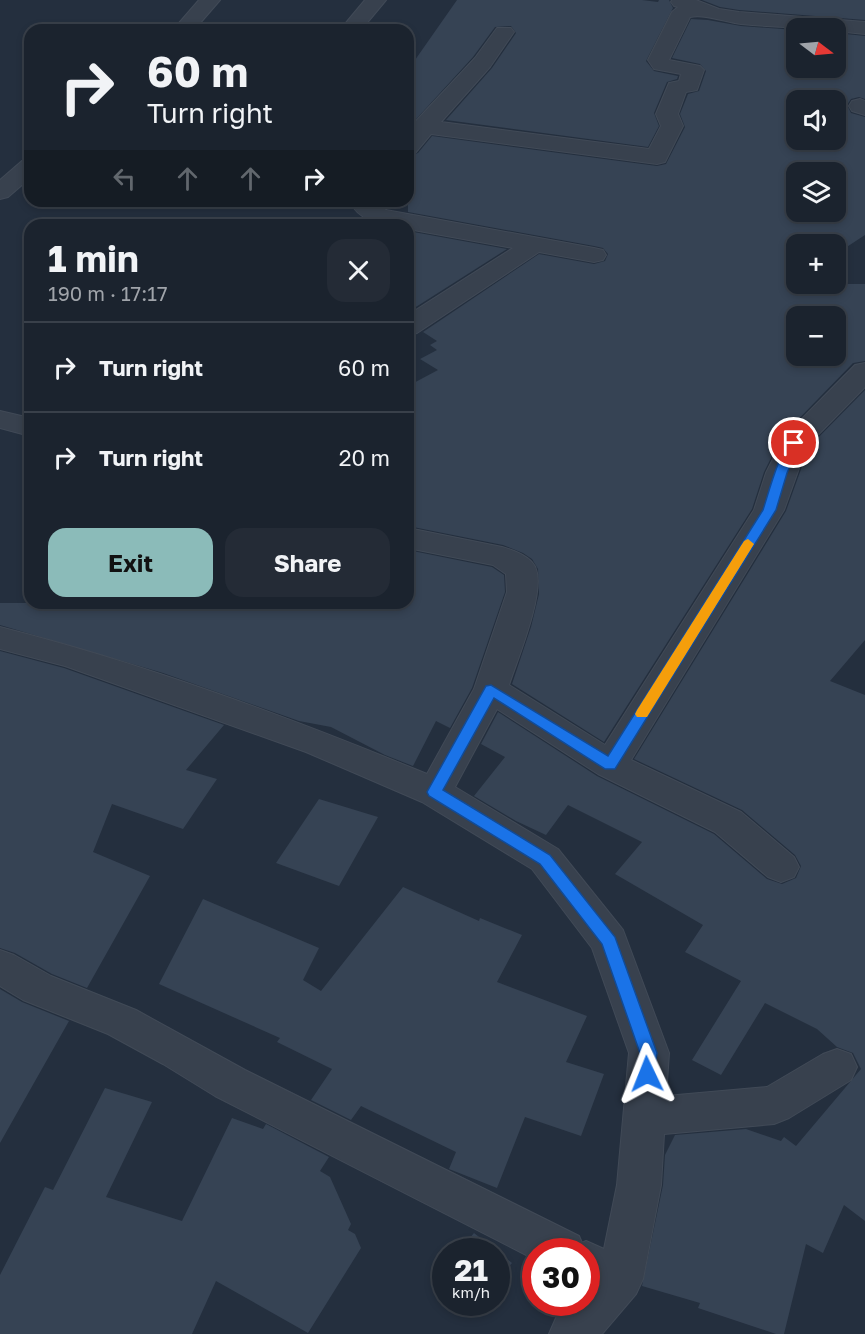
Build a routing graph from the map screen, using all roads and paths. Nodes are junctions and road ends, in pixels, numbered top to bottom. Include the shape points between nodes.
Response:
1 (210, 0) edge
2 (376, 0) edge
3 (672, 0) edge
4 (702, 9) junction
5 (188, 24) edge
6 (355, 24) edge
7 (865, 28) edge
8 (504, 32) dead end
9 (424, 126) junction
10 (414, 139) edge
11 (24, 171) edge
12 (0, 192) edge
13 (365, 207) edge
14 (396, 219) edge
15 (414, 222) edge
16 (535, 244) junction
17 (594, 255) dead end
18 (414, 323) edge
19 (865, 371) edge
20 (0, 418) edge
21 (24, 425) edge
22 (414, 539) edge
23 (0, 638) edge
24 (491, 690) junction
25 (610, 765) junction
26 (435, 792) junction
27 (781, 867) dead end
28 (0, 966) edge
29 (837, 1067) dead end
30 (644, 1117) junction
31 (537, 1238) edge
32 (603, 1271) edge
33 (572, 1334) edge

1 - 5 street
2 - 6 street
3 - 4 street
4 - 7 street via 718,15
4 - 9 street via 682,12 658,60 661,65 693,70 689,86 677,88 667,114 672,126 657,158
8 - 9 street via 489,57
9 - 10 street
11 - 12 street
13 - 14 street via 379,216
15 - 16 street
16 - 17 street
16 - 18 street
19 - 25 street via 794,443 769,510
20 - 21 street
22 - 24 street via 502,557 521,569 524,592
23 - 26 street via 73,657 181,694 318,743
24 - 25 street
24 - 26 street
25 - 27 street via 728,822
26 - 30 street via 545,860 609,941 649,1053
28 - 31 street via 37,988 122,1022 230,1083
29 - 30 street via 774,1106
30 - 32 street via 639,1185
32 - 33 street

